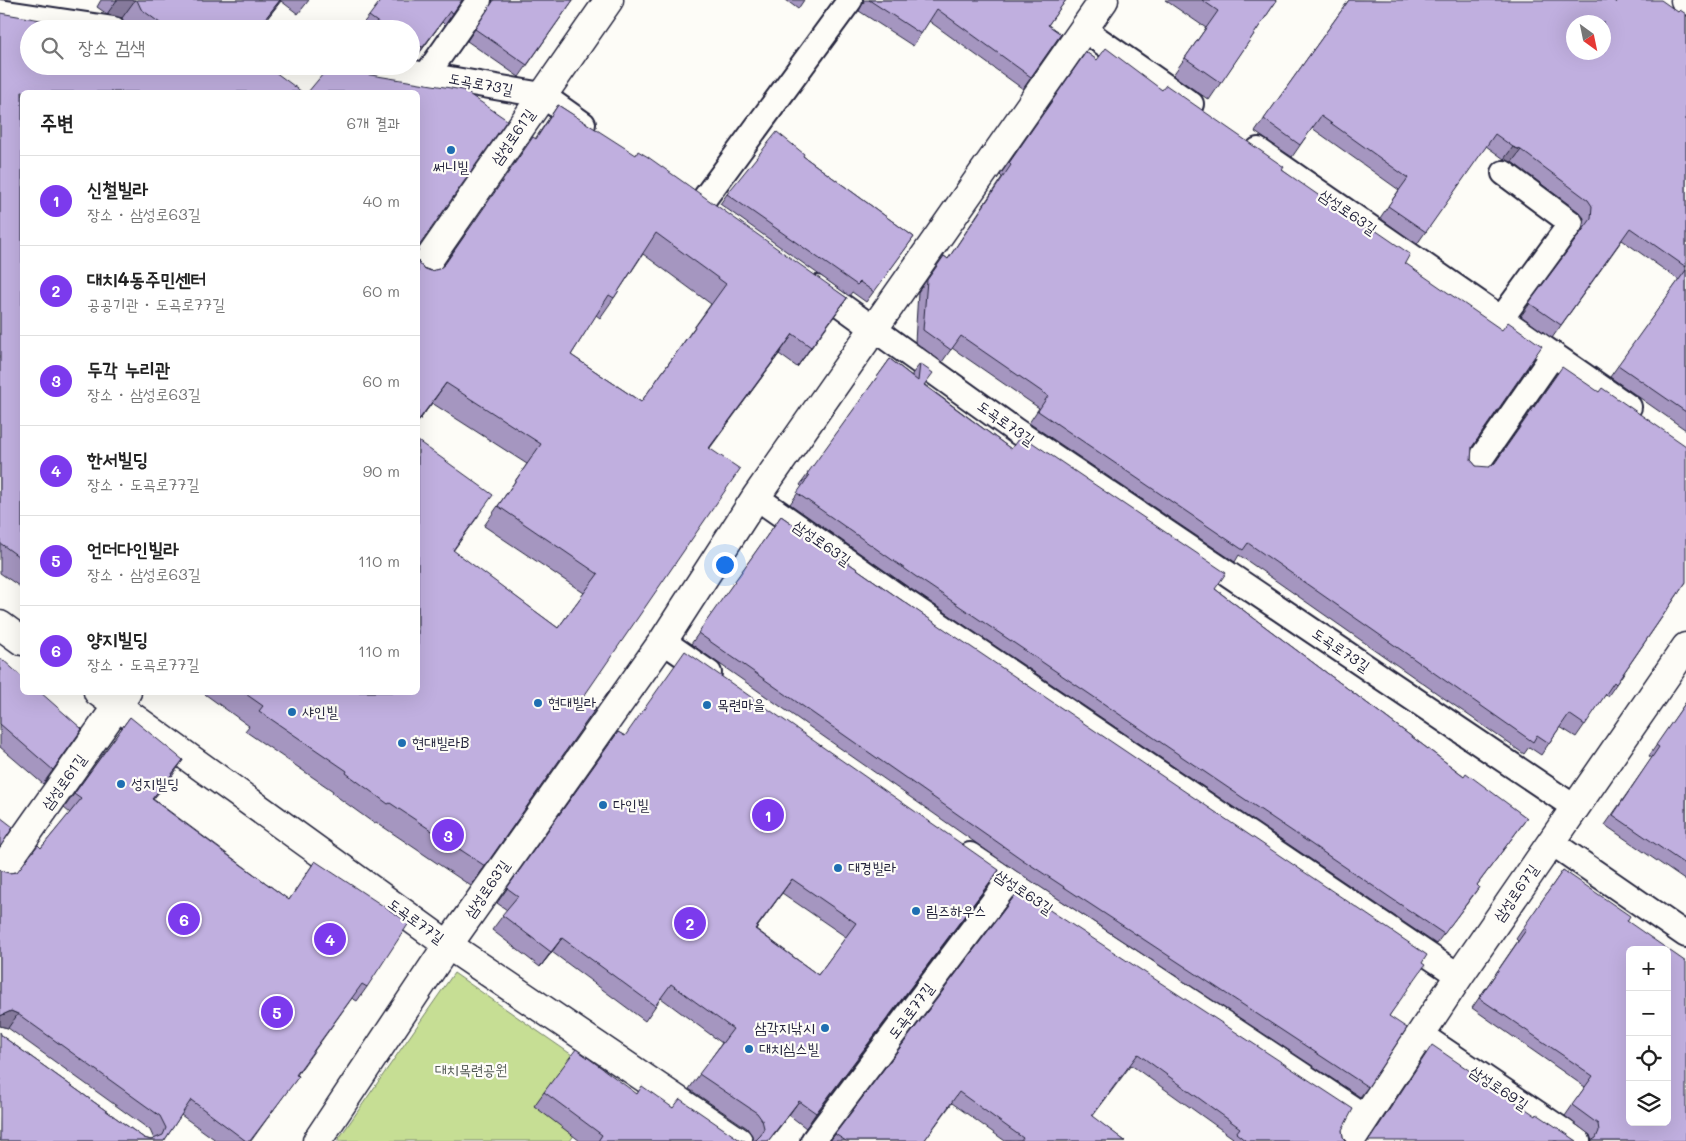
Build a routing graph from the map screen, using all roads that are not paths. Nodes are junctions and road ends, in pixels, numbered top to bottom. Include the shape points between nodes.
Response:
1 (480, 0) edge
2 (609, 0) edge
3 (850, 0) edge
4 (1104, 0) edge
5 (0, 12) edge
6 (54, 20) edge
7 (1083, 29) junction
8 (420, 73) edge
9 (427, 74) junction
10 (542, 95) junction
11 (1213, 119) edge
12 (597, 134) edge
13 (1237, 136) edge
14 (1504, 173) dead end
15 (700, 206) edge
16 (420, 272) edge
17 (802, 278) edge
18 (1501, 319) junction
19 (873, 328) junction
20 (1553, 355) junction
21 (1647, 420) edge
22 (1475, 467) edge
23 (756, 497) junction
24 (0, 625) edge
25 (20, 640) edge
26 (663, 640) junction
27 (1684, 655) edge
28 (727, 686) edge
29 (114, 697) edge
30 (1574, 807) junction
31 (1550, 842) junction
32 (952, 843) edge
33 (0, 872) edge
34 (1008, 882) junction
35 (1686, 935) edge
36 (448, 945) junction
37 (1458, 976) junction
38 (1420, 1034) junction
39 (1367, 1118) junction
40 (317, 1141) edge
41 (738, 1141) edge
42 (813, 1141) edge
43 (1350, 1141) edge
44 (1578, 1141) edge

1 - 9 lane, 도곡로73길
2 - 10 street, 삼성로61길
3 - 15 lane
4 - 7 street, 삼성로63길
5 - 6 lane
7 - 11 lane
7 - 19 street, 삼성로63길
8 - 9 lane, 도곡로73길
9 - 10 lane, 도곡로73길
10 - 12 lane, 도곡로73길
10 - 16 street, 삼성로61길
13 - 18 lane, 삼성로63길
14 - 18 lane via 1571,222
17 - 19 lane, 도곡로73길
18 - 20 lane, 삼성로63길
19 - 23 street, 삼성로63길
19 - 30 lane, 도곡로73길 via 1016,431
20 - 21 lane, 삼성로63길
20 - 22 lane
23 - 26 street, 삼성로63길
23 - 37 lane, 삼성로63길
24 - 25 street
26 - 28 lane
26 - 36 street, 삼성로63길
27 - 30 street, 삼성로67길
29 - 33 street, 삼성로61길
29 - 36 street, 도곡로77길
30 - 31 street, 삼성로67길
31 - 35 lane
31 - 37 street, 삼성로67길
32 - 34 lane, 삼성로63길
34 - 39 lane, 삼성로63길
34 - 42 lane, 도곡로77길
36 - 40 street, 삼성로63길
36 - 41 street, 도곡로77길
37 - 38 street, 삼성로67길
38 - 39 street, 삼성로67길
38 - 44 lane, 삼성로69길
39 - 43 street, 삼성로67길

